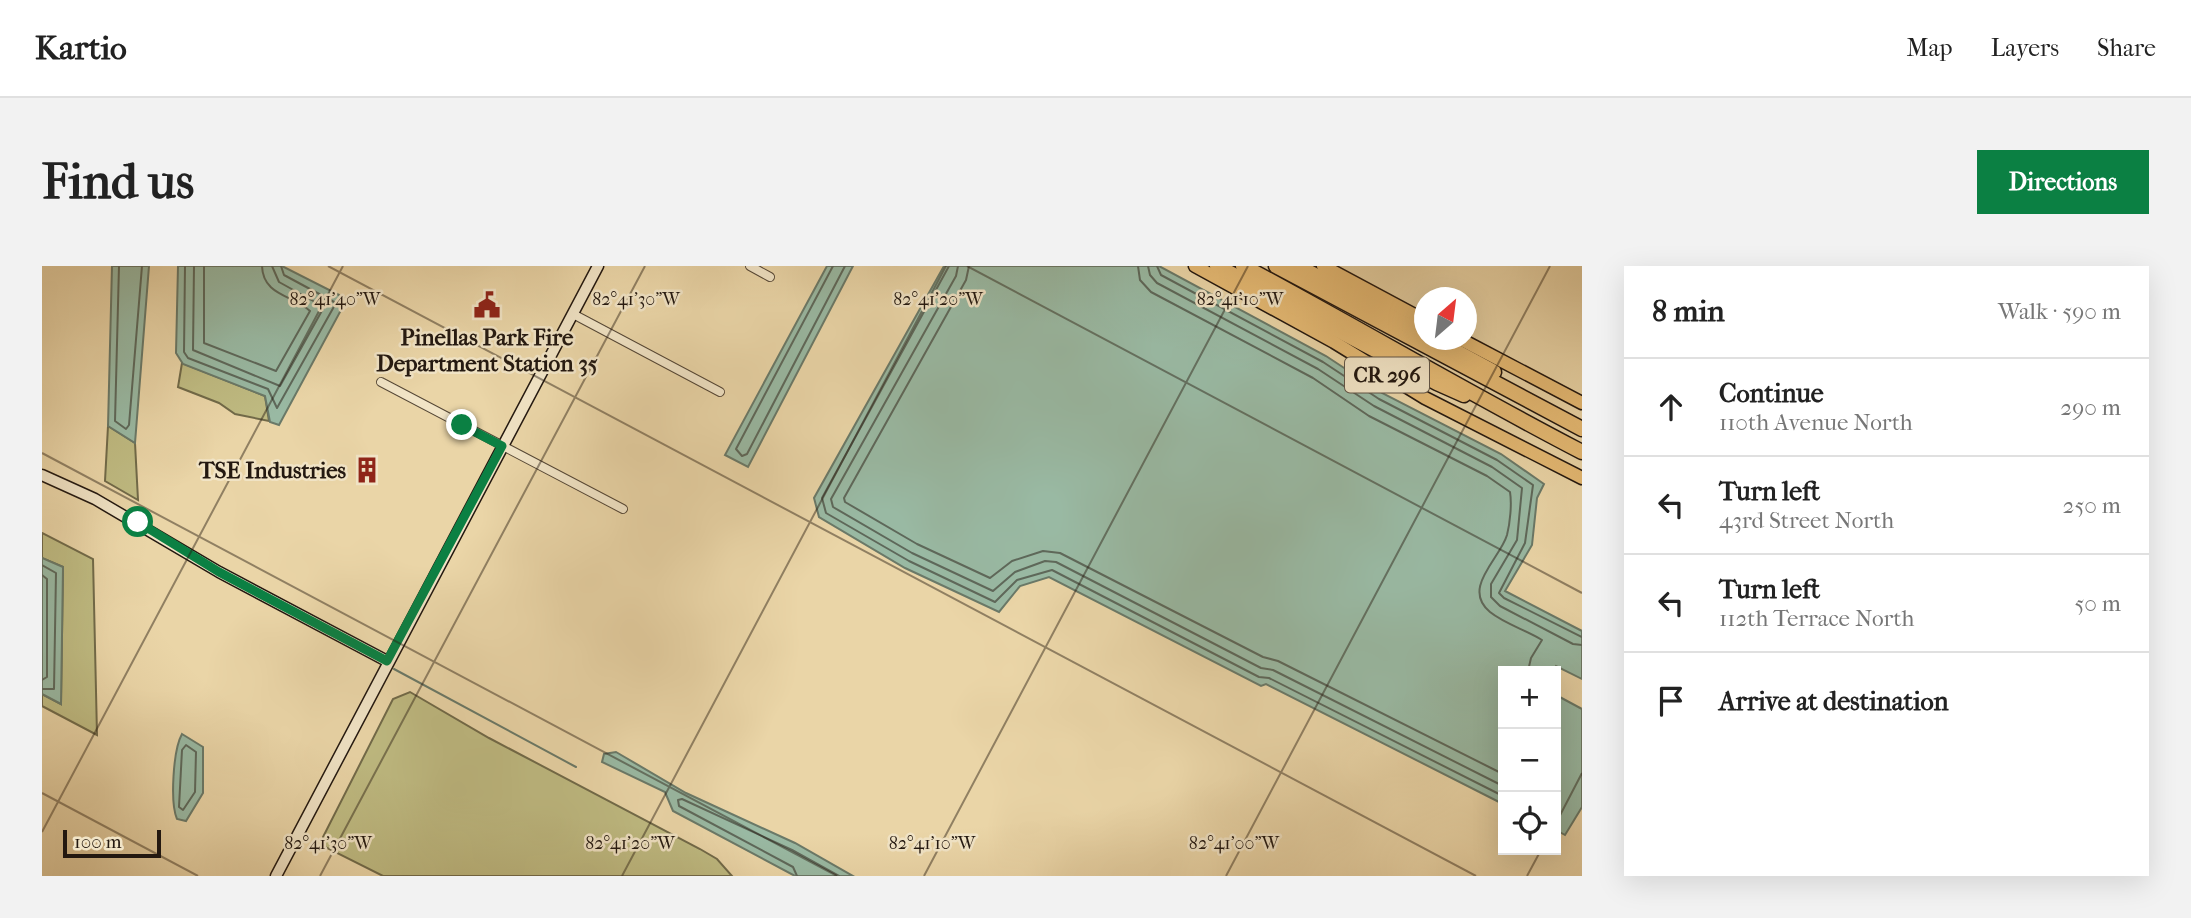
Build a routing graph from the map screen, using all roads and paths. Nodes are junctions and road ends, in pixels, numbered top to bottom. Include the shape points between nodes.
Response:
1 (598, 266) edge
2 (750, 266) edge
3 (1195, 266) edge
4 (1217, 266) edge
5 (1243, 266) edge
6 (1276, 266) edge
7 (1298, 266) edge
8 (1323, 266) edge
9 (769, 277) dead end
10 (573, 314) junction
11 (1414, 315) edge
12 (1414, 329) edge
13 (1477, 348) edge
14 (1454, 350) edge
15 (381, 382) dead end
16 (720, 392) dead end
17 (1487, 402) junction
18 (1582, 403) edge
19 (1582, 419) edge
20 (1582, 429) edge
21 (502, 446) junction
22 (1582, 452) edge
23 (42, 475) edge
24 (1582, 478) edge
25 (623, 509) dead end
26 (387, 661) junction
27 (276, 876) edge

1 - 10 street
2 - 9 street
3 - 24 main road, CR 296 via 1425,398
4 - 17 highway via 1437,383
5 - 17 highway
6 - 20 highway
7 - 12 highway
8 - 11 main road
10 - 16 street
10 - 21 street
13 - 18 main road
14 - 19 highway
15 - 21 street
17 - 22 highway
21 - 25 street
21 - 26 street
23 - 26 street via 95,499 219,572
26 - 27 street

